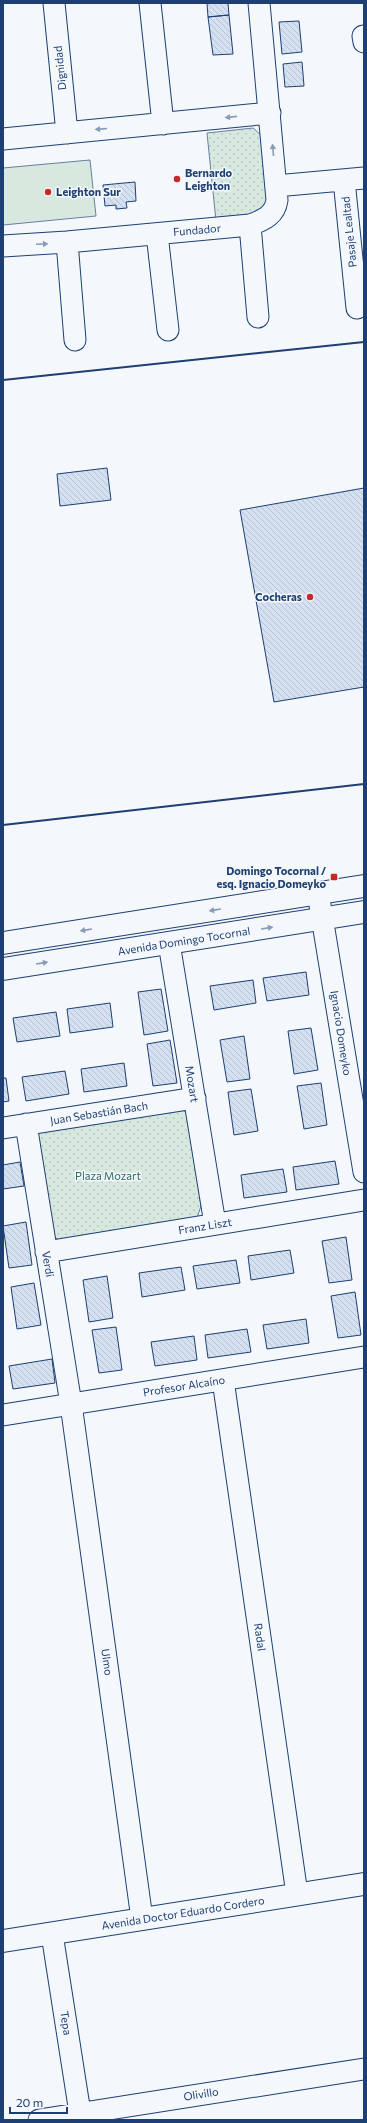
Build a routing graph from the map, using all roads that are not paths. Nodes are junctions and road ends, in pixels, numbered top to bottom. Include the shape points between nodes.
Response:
1 (54, 3) edge
2 (150, 3) edge
3 (258, 3) edge
4 (270, 113) junction
5 (163, 124) junction
6 (67, 133) junction
7 (3, 139) edge
8 (354, 179) edge
9 (276, 186) junction
10 (250, 225) junction
11 (157, 234) junction
12 (67, 242) junction
13 (3, 246) edge
14 (357, 308) dead end
15 (258, 317) dead end
16 (168, 330) dead end
17 (75, 340) dead end
18 (364, 886) edge
19 (318, 893) junction
20 (364, 912) edge
21 (322, 919) junction
22 (3, 943) edge
23 (170, 943) junction
24 (3, 969) edge
25 (195, 1098) junction
26 (26, 1124) junction
27 (3, 1128) edge
28 (364, 1172) edge
29 (364, 1200) edge
30 (215, 1224) junction
31 (46, 1252) junction
32 (364, 1357) edge
33 (223, 1380) junction
34 (71, 1404) junction
35 (3, 1415) edge
36 (364, 1884) edge
37 (297, 1894) junction
38 (142, 1919) junction
39 (52, 1934) junction
40 (3, 1941) edge
41 (364, 2069) edge
42 (80, 2114) junction
43 (39, 2120) edge

1 - 6 street, Dignidad
2 - 5 street
3 - 4 street, Fundador
4 -> 5 street
9 -> 4 street, Fundador
5 -> 6 street
6 - 7 street
8 - 9 street
8 - 14 street, Pasaje Lealtad
9 - 10 street, Fundador via 276,208 267,218
10 - 11 street, Fundador
10 - 15 street
11 - 12 street, Fundador
11 - 16 street
13 -> 12 street, Fundador
12 - 17 street
18 - 19 main road
19 - 21 street, Ignacio Domeyko
19 -> 22 main road
20 - 21 main road, Avenida Domingo Tocornal
23 -> 21 main road, Avenida Domingo Tocornal
21 - 28 street, Ignacio Domeyko
24 -> 23 main road, Avenida Domingo Tocornal
23 - 25 street, Mozart
25 - 26 street, Juan Sebastián Bach
25 - 30 street, Mozart
26 - 27 street, Juan Sebastián Bach
26 - 31 street, Verdi
29 - 30 street, Franz Liszt
30 - 31 street, Franz Liszt
31 - 34 street, Verdi
32 - 33 street, Profesor Alcaíno
33 - 34 street, Profesor Alcaíno
33 - 37 street, Radal
34 - 35 street, Profesor Alcaíno
34 - 38 street, Ulmo
36 - 37 main road, Avenida Doctor Eduardo Cordero
37 - 38 main road, Avenida Doctor Eduardo Cordero
38 - 39 main road, Avenida Doctor Eduardo Cordero
39 - 40 main road, Avenida Doctor Eduardo Cordero
39 - 42 street, Tepa
41 - 42 street, Olivillo
42 - 43 street, Olivillo

